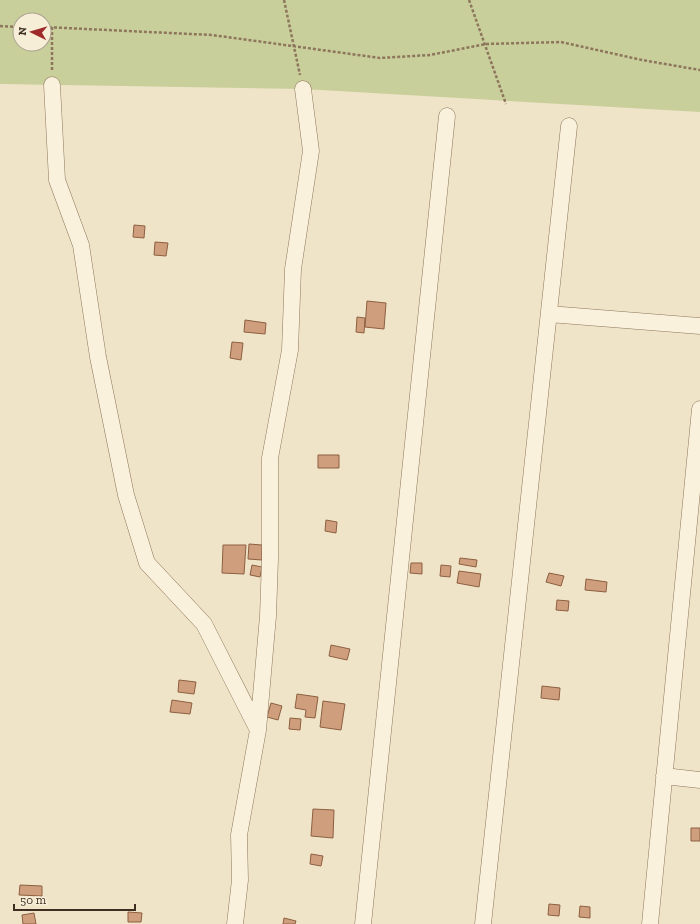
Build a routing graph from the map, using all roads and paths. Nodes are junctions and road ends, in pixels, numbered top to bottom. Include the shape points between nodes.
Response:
1 (284, 0) edge
2 (468, 0) edge
3 (0, 26) edge
4 (12, 26) edge
5 (52, 27) edge
6 (486, 44) junction
7 (294, 46) junction
8 (52, 52) edge
9 (700, 70) edge
10 (52, 85) joint
11 (303, 89) joint
12 (506, 104) dead end
13 (447, 116) dead end
14 (569, 126) dead end
15 (549, 314) junction
16 (700, 326) edge
17 (700, 409) edge
18 (693, 550) edge
19 (258, 730) junction
20 (664, 776) junction
21 (700, 780) edge
22 (235, 924) edge
23 (363, 924) edge
24 (483, 924) edge
25 (650, 924) edge

1 - 7 path
2 - 6 path
3 - 4 path
5 - 7 path via 212,35
6 - 7 path via 430,55 380,58
6 - 9 path via 561,42
6 - 12 path
7 - 11 path
8 - 10 path
10 - 19 street via 57,180 81,245 98,357 126,495 147,563 204,624
11 - 19 street via 311,150 293,269 290,350 270,458 270,559
13 - 23 street
14 - 15 street
15 - 16 street
15 - 24 street
17 - 18 street
18 - 20 street
19 - 22 street via 239,835 240,880
20 - 21 street
20 - 25 street

